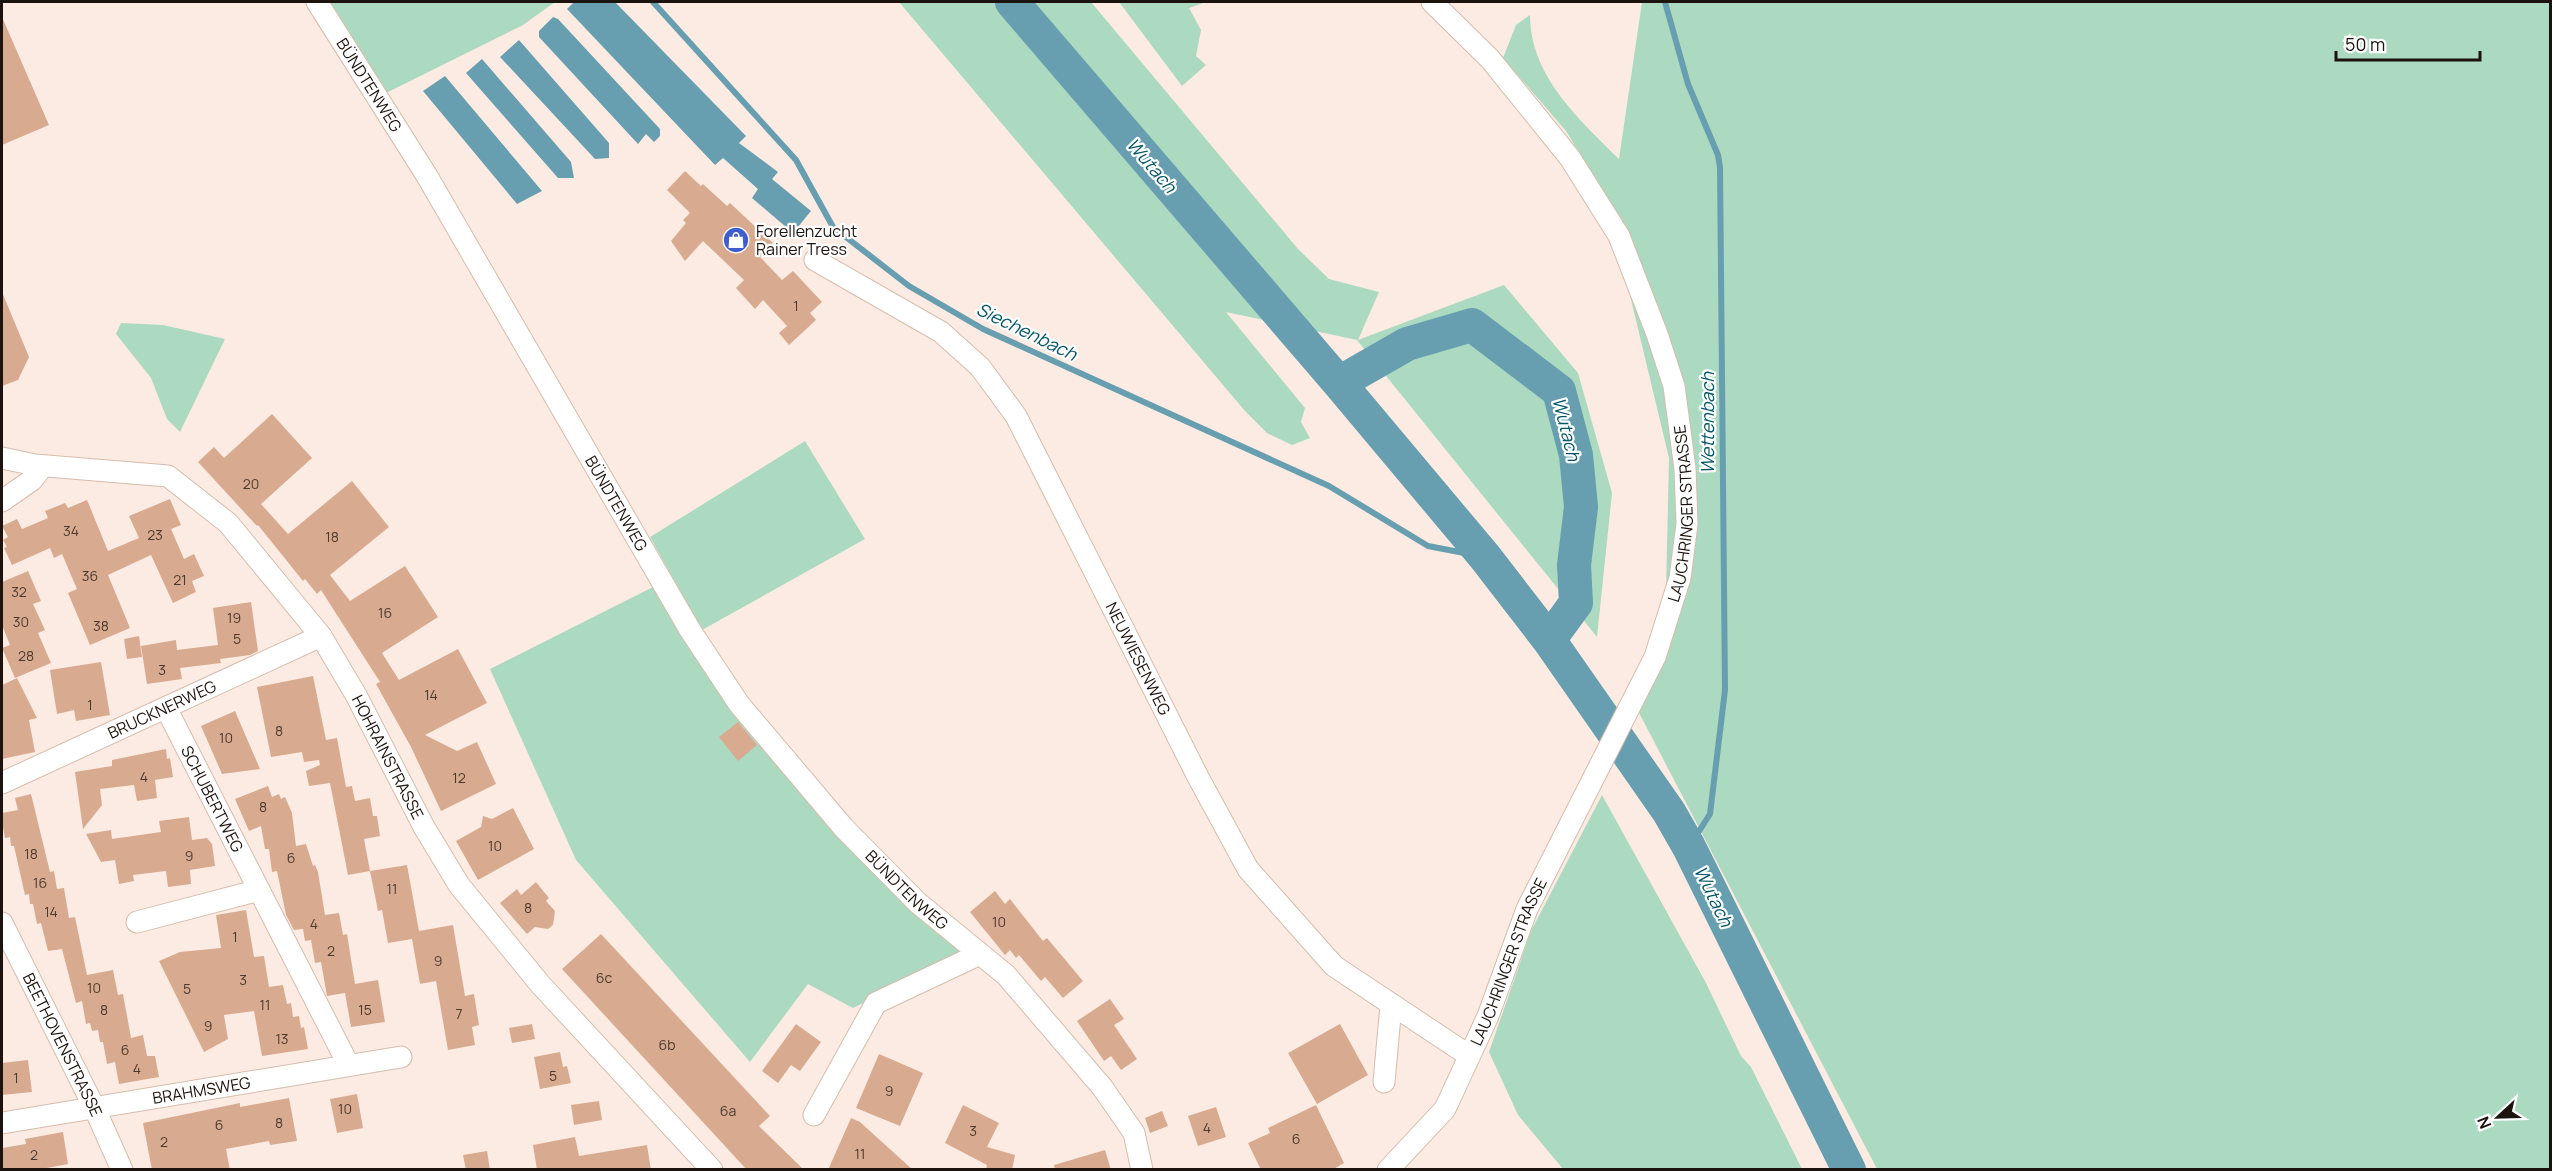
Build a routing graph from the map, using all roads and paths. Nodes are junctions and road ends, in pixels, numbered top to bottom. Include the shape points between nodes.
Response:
1 (317, 2) edge
2 (1432, 2) edge
3 (815, 261) dead end
4 (2, 458) edge
5 (43, 466) junction
6 (2, 501) edge
7 (321, 636) junction
8 (166, 708) junction
9 (2, 783) edge
10 (259, 890) junction
11 (137, 922) dead end
12 (2, 923) edge
13 (980, 954) junction
14 (1391, 1005) junction
15 (1468, 1055) junction
16 (401, 1057) dead end
17 (348, 1064) junction
18 (1384, 1082) dead end
19 (94, 1107) junction
20 (814, 1115) dead end
21 (2, 1123) edge
22 (122, 1170) edge
23 (712, 1170) edge
24 (1142, 1170) edge
25 (1388, 1170) edge

1 - 13 street, BÜNDTENWEG via 427,176 690,630 739,704 843,827 918,903
2 - 15 street, LAUCHRINGER STRASSE via 1490,59 1576,168 1619,236 1674,386 1685,469 1687,524 1680,578 1669,618 1642,683 1527,909 1488,1017
3 - 14 street, NEUWIESENWEG via 941,332 999,391 1016,416 1248,869 1334,966
4 - 5 street, HOHRAINSTRASSE
5 - 6 street via 32,480
5 - 7 street, HOHRAINSTRASSE via 168,476 228,523
7 - 8 street, BRUCKNERWEG
7 - 23 street, HOHRAINSTRASSE via 459,885 540,984
8 - 9 street, BRUCKNERWEG
8 - 10 street, SCHUBERTWEG
10 - 11 street
10 - 17 street, SCHUBERTWEG
12 - 19 street, BEETHOVENSTRASSE
13 - 20 street via 876,1003
13 - 24 street, BÜNDTENWEG via 1006,975 1102,1087 1134,1133
14 - 15 street, NEUWIESENWEG
14 - 18 street
15 - 25 street, LAUCHRINGER STRASSE via 1445,1109
16 - 17 street, BRAHMSWEG
17 - 19 street, BRAHMSWEG
19 - 21 street, BRAHMSWEG
19 - 22 street, BEETHOVENSTRASSE

